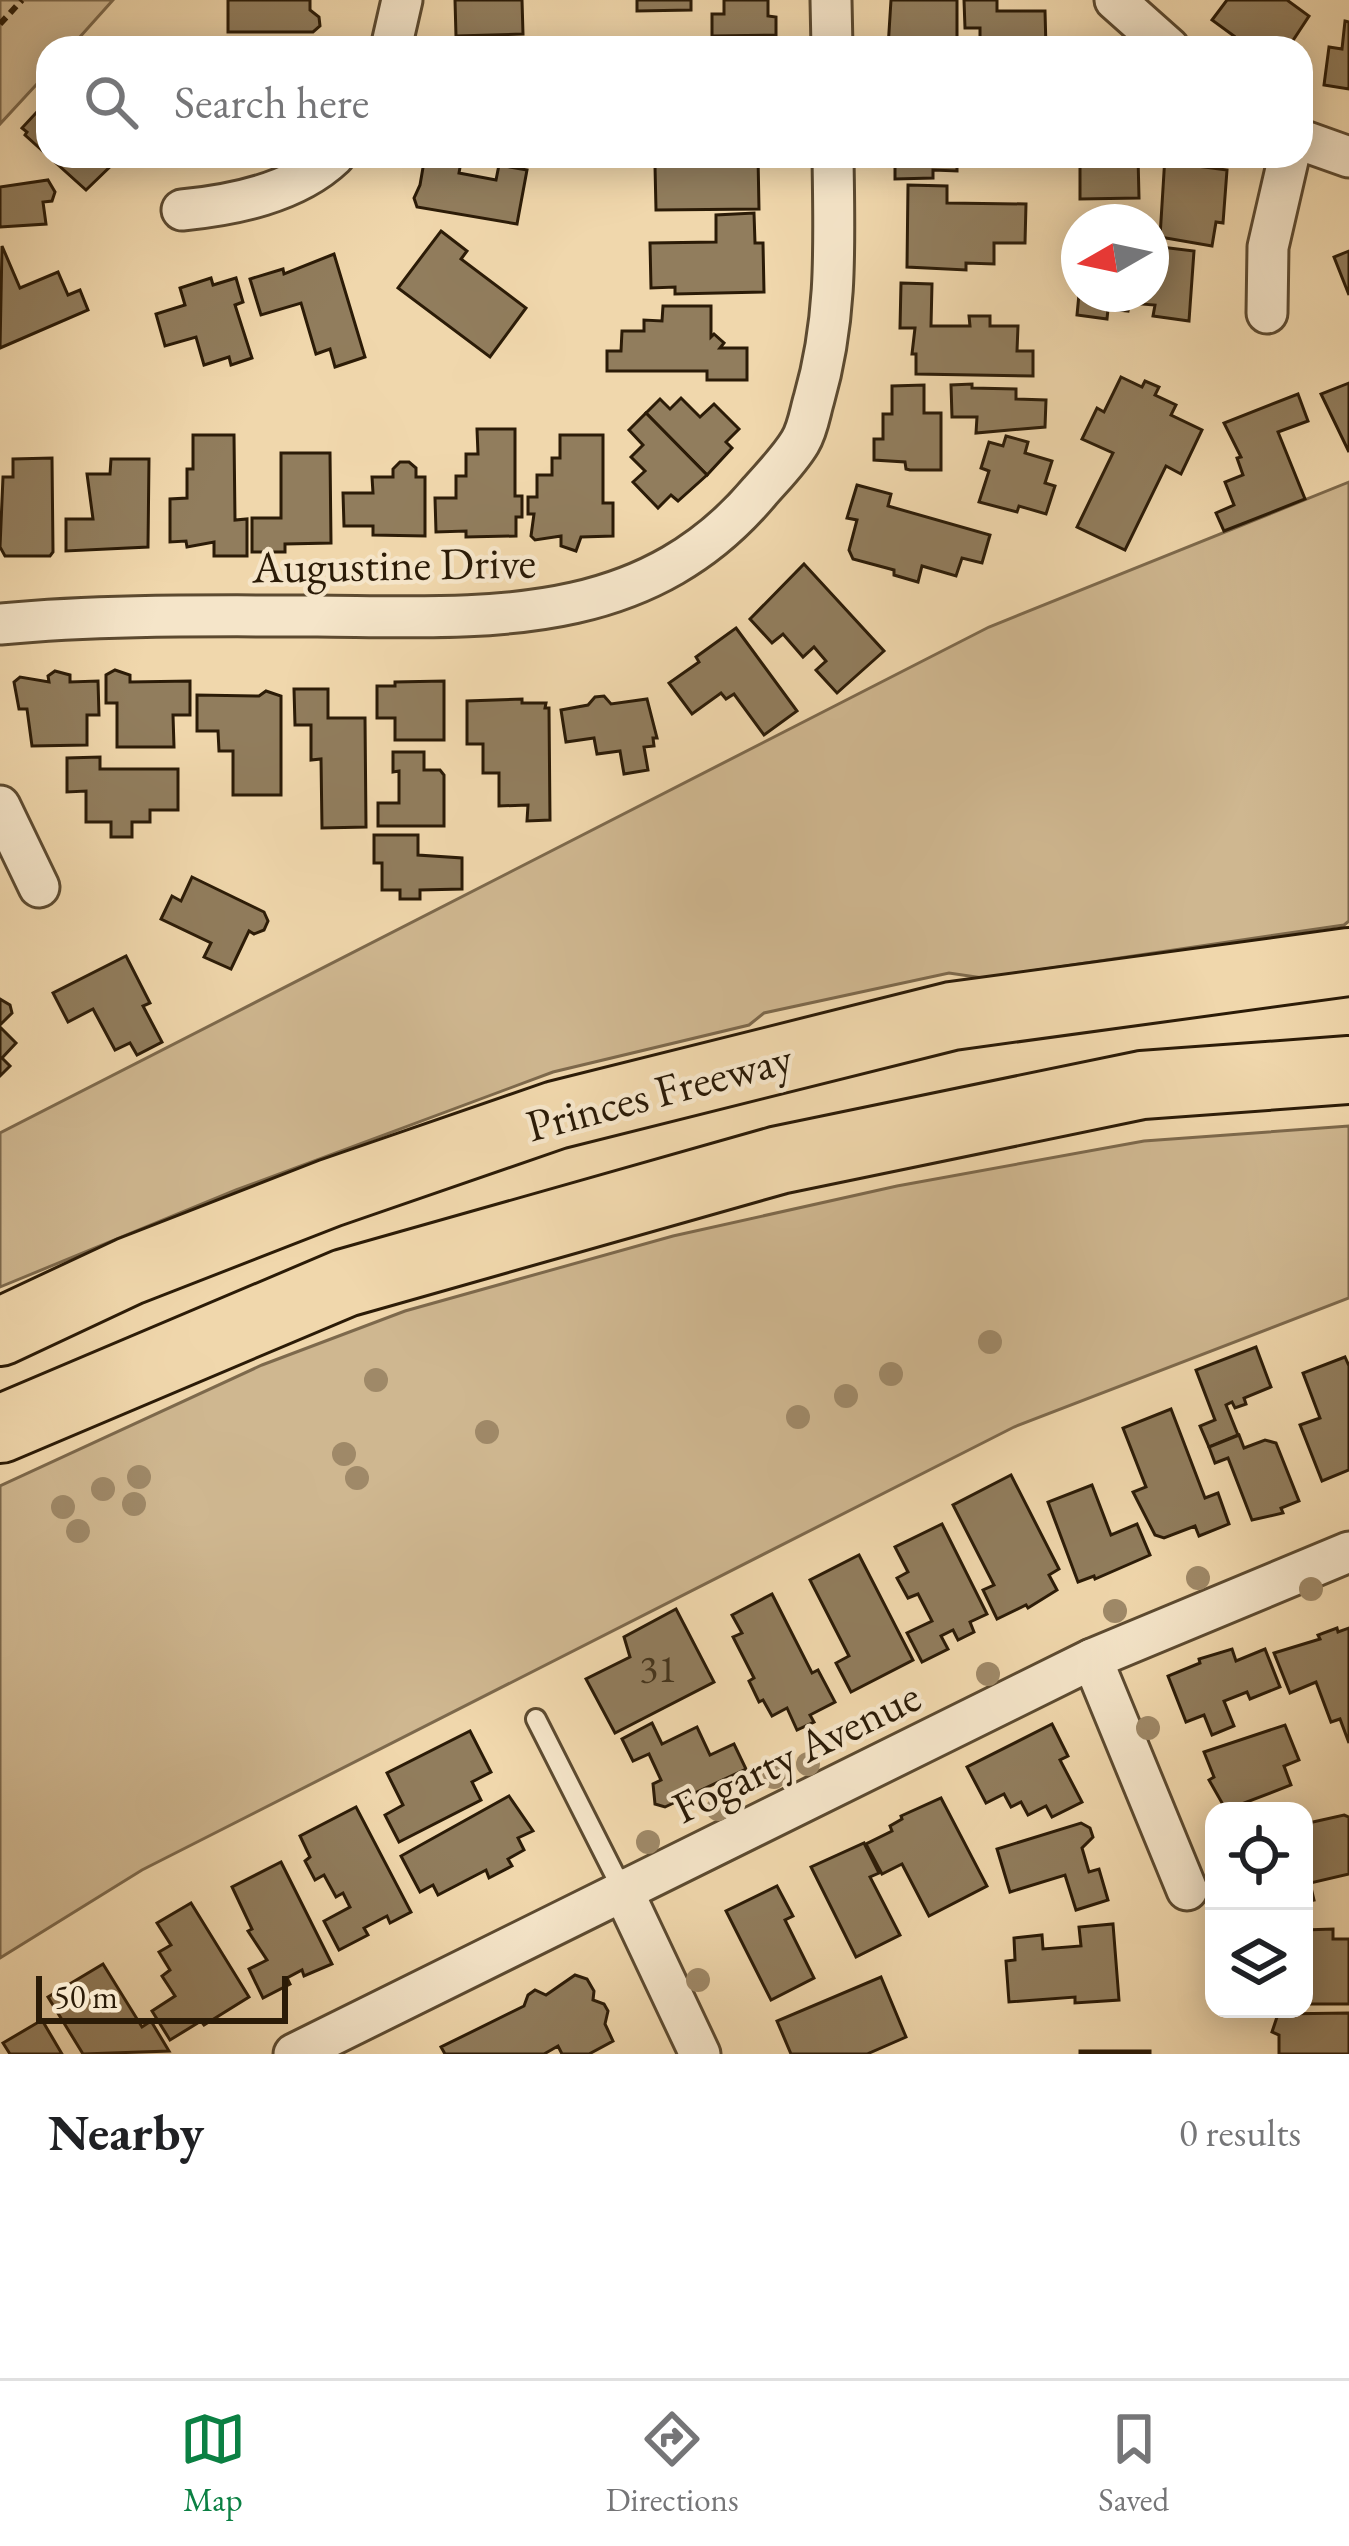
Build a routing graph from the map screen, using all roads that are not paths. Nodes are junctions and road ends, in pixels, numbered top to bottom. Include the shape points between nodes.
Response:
1 (402, 0) edge
2 (831, 0) edge
3 (1115, 0) edge
4 (394, 36) edge
5 (832, 36) edge
6 (1156, 36) edge
7 (1313, 144) edge
8 (1349, 157) edge
9 (321, 168) edge
10 (833, 168) edge
11 (1286, 168) edge
12 (182, 210) dead end
13 (1267, 313) dead end
14 (0, 624) edge
15 (0, 806) edge
16 (40, 887) dead end
17 (1349, 962) edge
18 (1349, 1070) edge
19 (0, 1332) edge
20 (0, 1430) edge
21 (1349, 1552) edge
22 (1092, 1659) junction
23 (536, 1719) dead end
24 (622, 1889) junction
25 (1187, 1890) dead end
26 (294, 2054) edge
27 (700, 2054) edge

1 - 4 street
2 - 5 street
3 - 6 street
7 - 8 street
9 - 12 street via 233,205
10 - 14 street, Augustine Drive via 828,352 802,440 732,525 684,561 638,585 557,609 487,617 98,615
11 - 13 street via 1268,247
15 - 16 street
17 - 19 highway, Princes Freeway via 952,1016 556,1115 152,1262
18 - 20 highway via 1142,1085 779,1160 345,1283
21 - 22 street, Fogarty Avenue
22 - 24 street, Fogarty Avenue
22 - 25 street
23 - 24 lane
24 - 26 street, Fogarty Avenue
24 - 27 street

